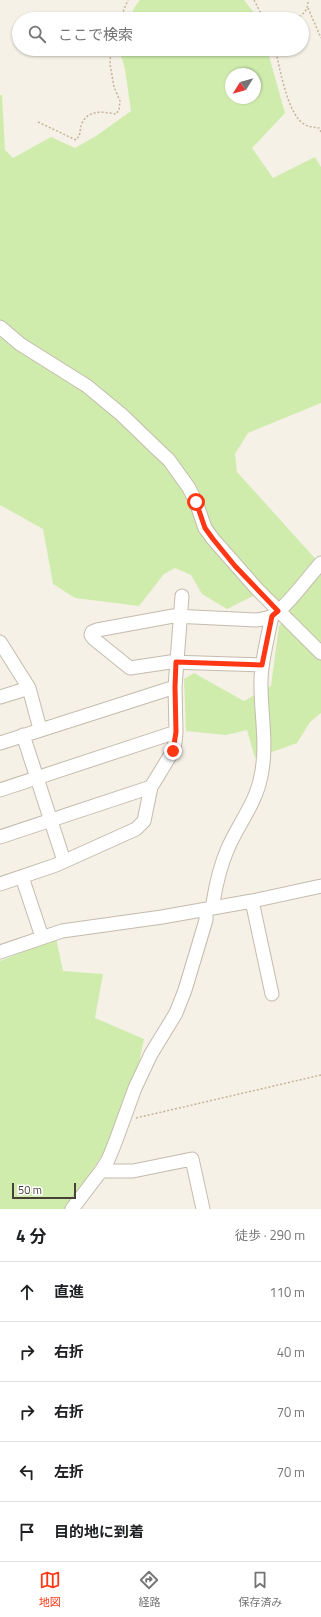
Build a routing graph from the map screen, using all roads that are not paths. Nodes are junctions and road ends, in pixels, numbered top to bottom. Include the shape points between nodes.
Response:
1 (0, 327) edge
2 (321, 562) edge
3 (182, 596) dead end
4 (275, 613) junction
5 (181, 616) junction
6 (1, 648) edge
7 (321, 653) edge
8 (176, 662) junction
9 (262, 665) junction
10 (175, 687) junction
11 (29, 688) junction
12 (0, 697) edge
13 (40, 729) junction
14 (176, 732) junction
15 (23, 735) junction
16 (0, 742) edge
17 (37, 778) junction
18 (152, 787) junction
19 (0, 790) edge
20 (51, 820) junction
21 (0, 837) edge
22 (64, 862) junction
23 (22, 877) junction
24 (0, 884) edge
25 (321, 886) edge
26 (252, 901) junction
27 (210, 908) junction
28 (42, 937) junction
29 (0, 952) edge
30 (272, 994) dead end
31 (101, 1171) junction
32 (72, 1209) edge
33 (202, 1209) edge

1 - 4 street via 20,344 87,386 154,446 189,488 205,528
2 - 4 street
3 - 5 street
4 - 5 street via 257,620
4 - 7 street
4 - 9 street
5 - 8 street
5 - 8 street via 97,630 91,635 130,668
6 - 11 street
8 - 9 street
8 - 10 street
9 - 27 street via 262,774 253,802 228,848
10 - 13 street
10 - 14 street
11 - 12 street
11 - 13 street
13 - 15 street
14 - 17 street
14 - 18 street via 173,751
15 - 16 street
15 - 17 street
17 - 19 street
17 - 20 street
18 - 20 street
18 - 22 street via 141,826
20 - 21 street
20 - 22 street
22 - 23 street
23 - 24 street
23 - 28 street
25 - 26 street
26 - 27 street
26 - 30 street
27 - 28 street via 71,929
27 - 31 street via 176,1013 151,1054
28 - 29 street
31 - 32 street
31 - 33 street via 133,1171 192,1158

